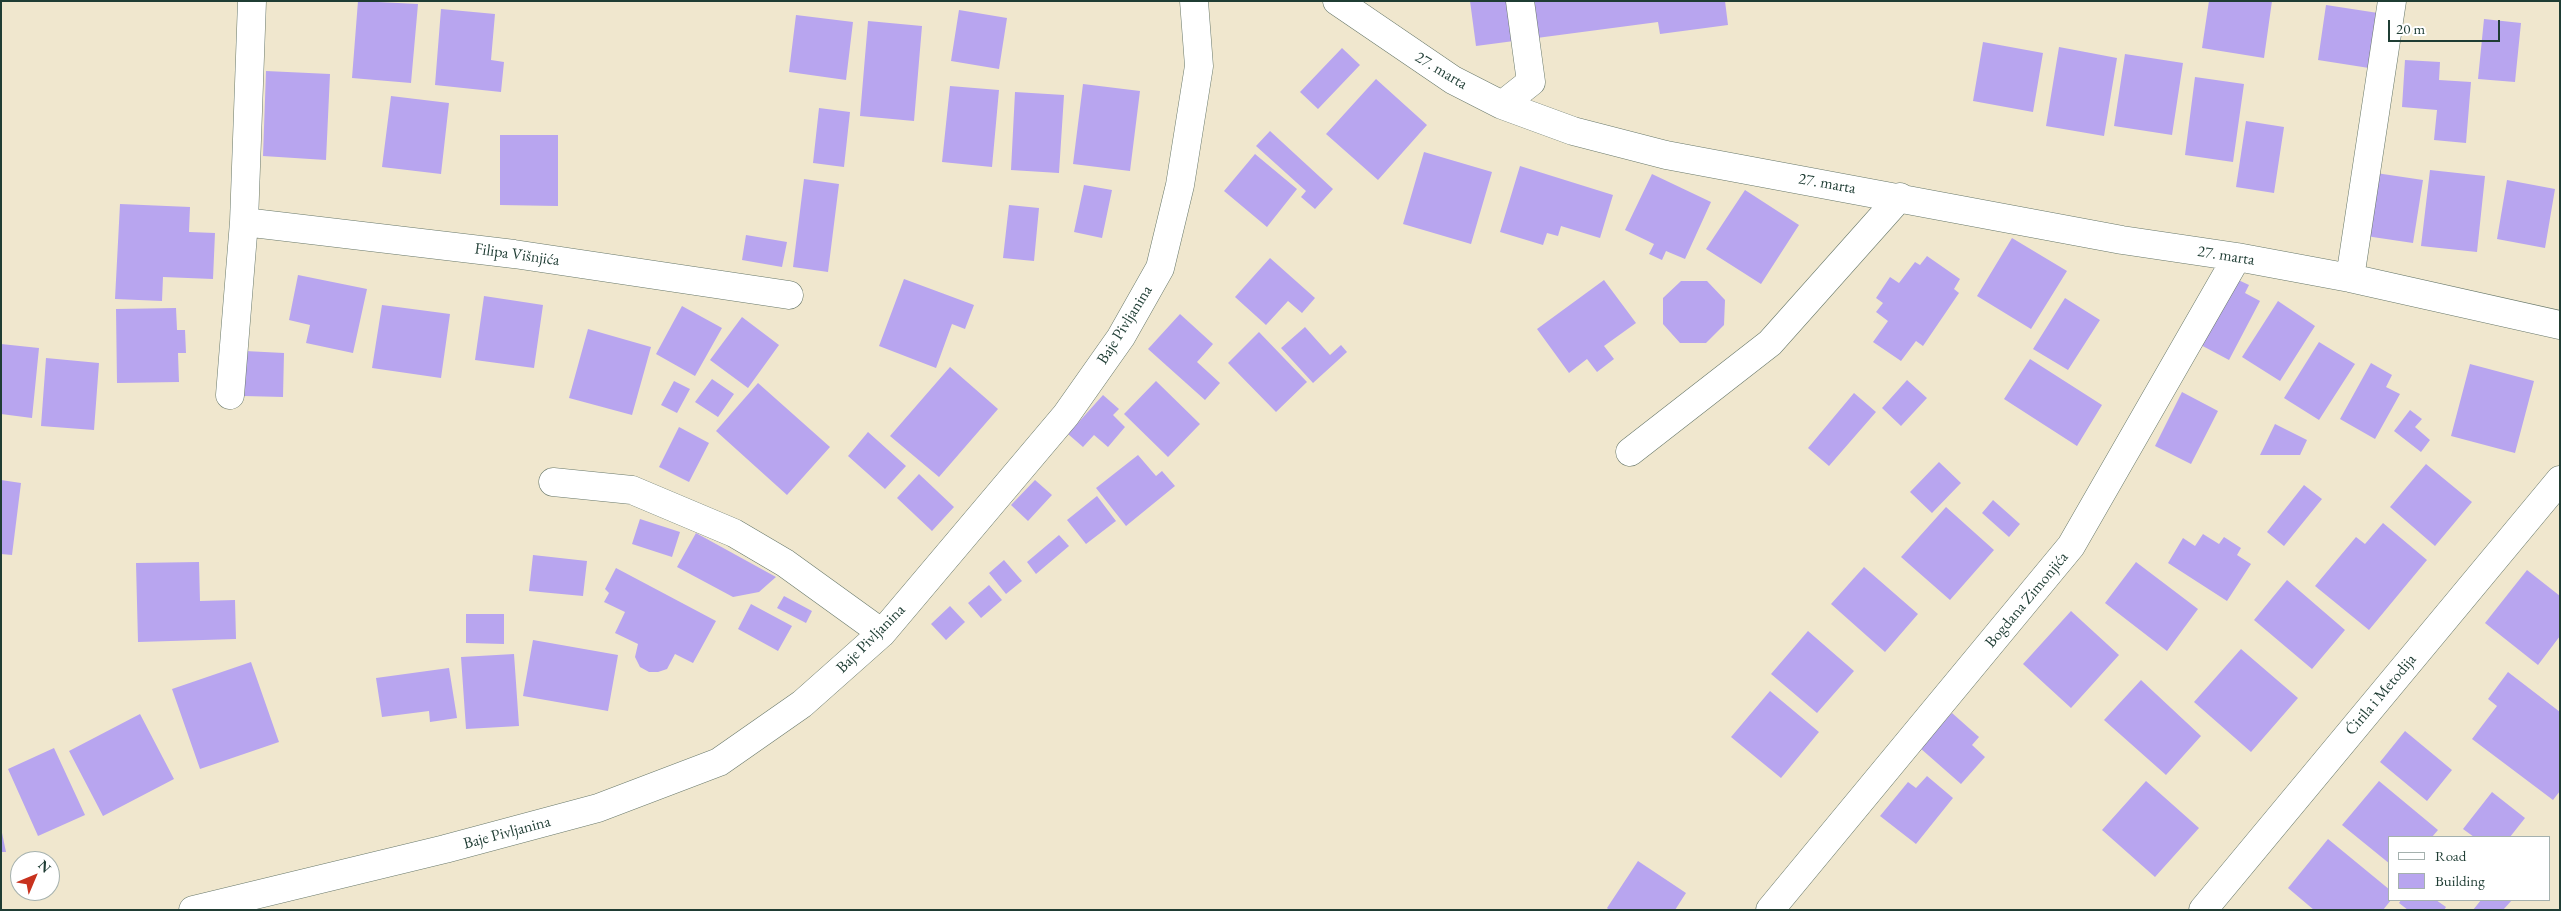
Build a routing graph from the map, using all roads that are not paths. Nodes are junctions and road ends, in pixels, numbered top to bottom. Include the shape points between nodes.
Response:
1 (252, 1) edge
2 (1194, 1) edge
3 (1337, 1) edge
4 (1520, 1) edge
5 (2392, 1) edge
6 (1502, 105) junction
7 (1900, 197) junction
8 (244, 222) junction
9 (2237, 257) junction
10 (2350, 278) junction
11 (789, 295) dead end
12 (2560, 325) edge
13 (230, 395) dead end
14 (1630, 452) dead end
15 (2560, 480) edge
16 (553, 482) dead end
17 (882, 633) junction
18 (193, 910) edge
19 (1770, 910) edge
20 (2203, 910) edge

1 - 8 street
2 - 17 street, Baje Pivljanina via 1199,66 1180,185 1160,268 1121,337 1066,415
3 - 6 street, 27. marta via 1453,80
4 - 6 street via 1531,82
5 - 10 street
6 - 7 street, 27. marta via 1573,131 1666,155
7 - 9 street, 27. marta via 2122,240
7 - 14 street via 1770,343
8 - 11 street, Filipa Višnjića via 514,254
8 - 13 street
9 - 10 street, 27. marta
9 - 19 street, Bogdana Zimonjića via 2072,546
10 - 12 street, 27. marta
15 - 20 street, Ćirila i Metodija
16 - 17 street via 632,490 734,533 785,563
17 - 18 street, Baje Pivljanina via 802,704 719,762 598,808 445,850

